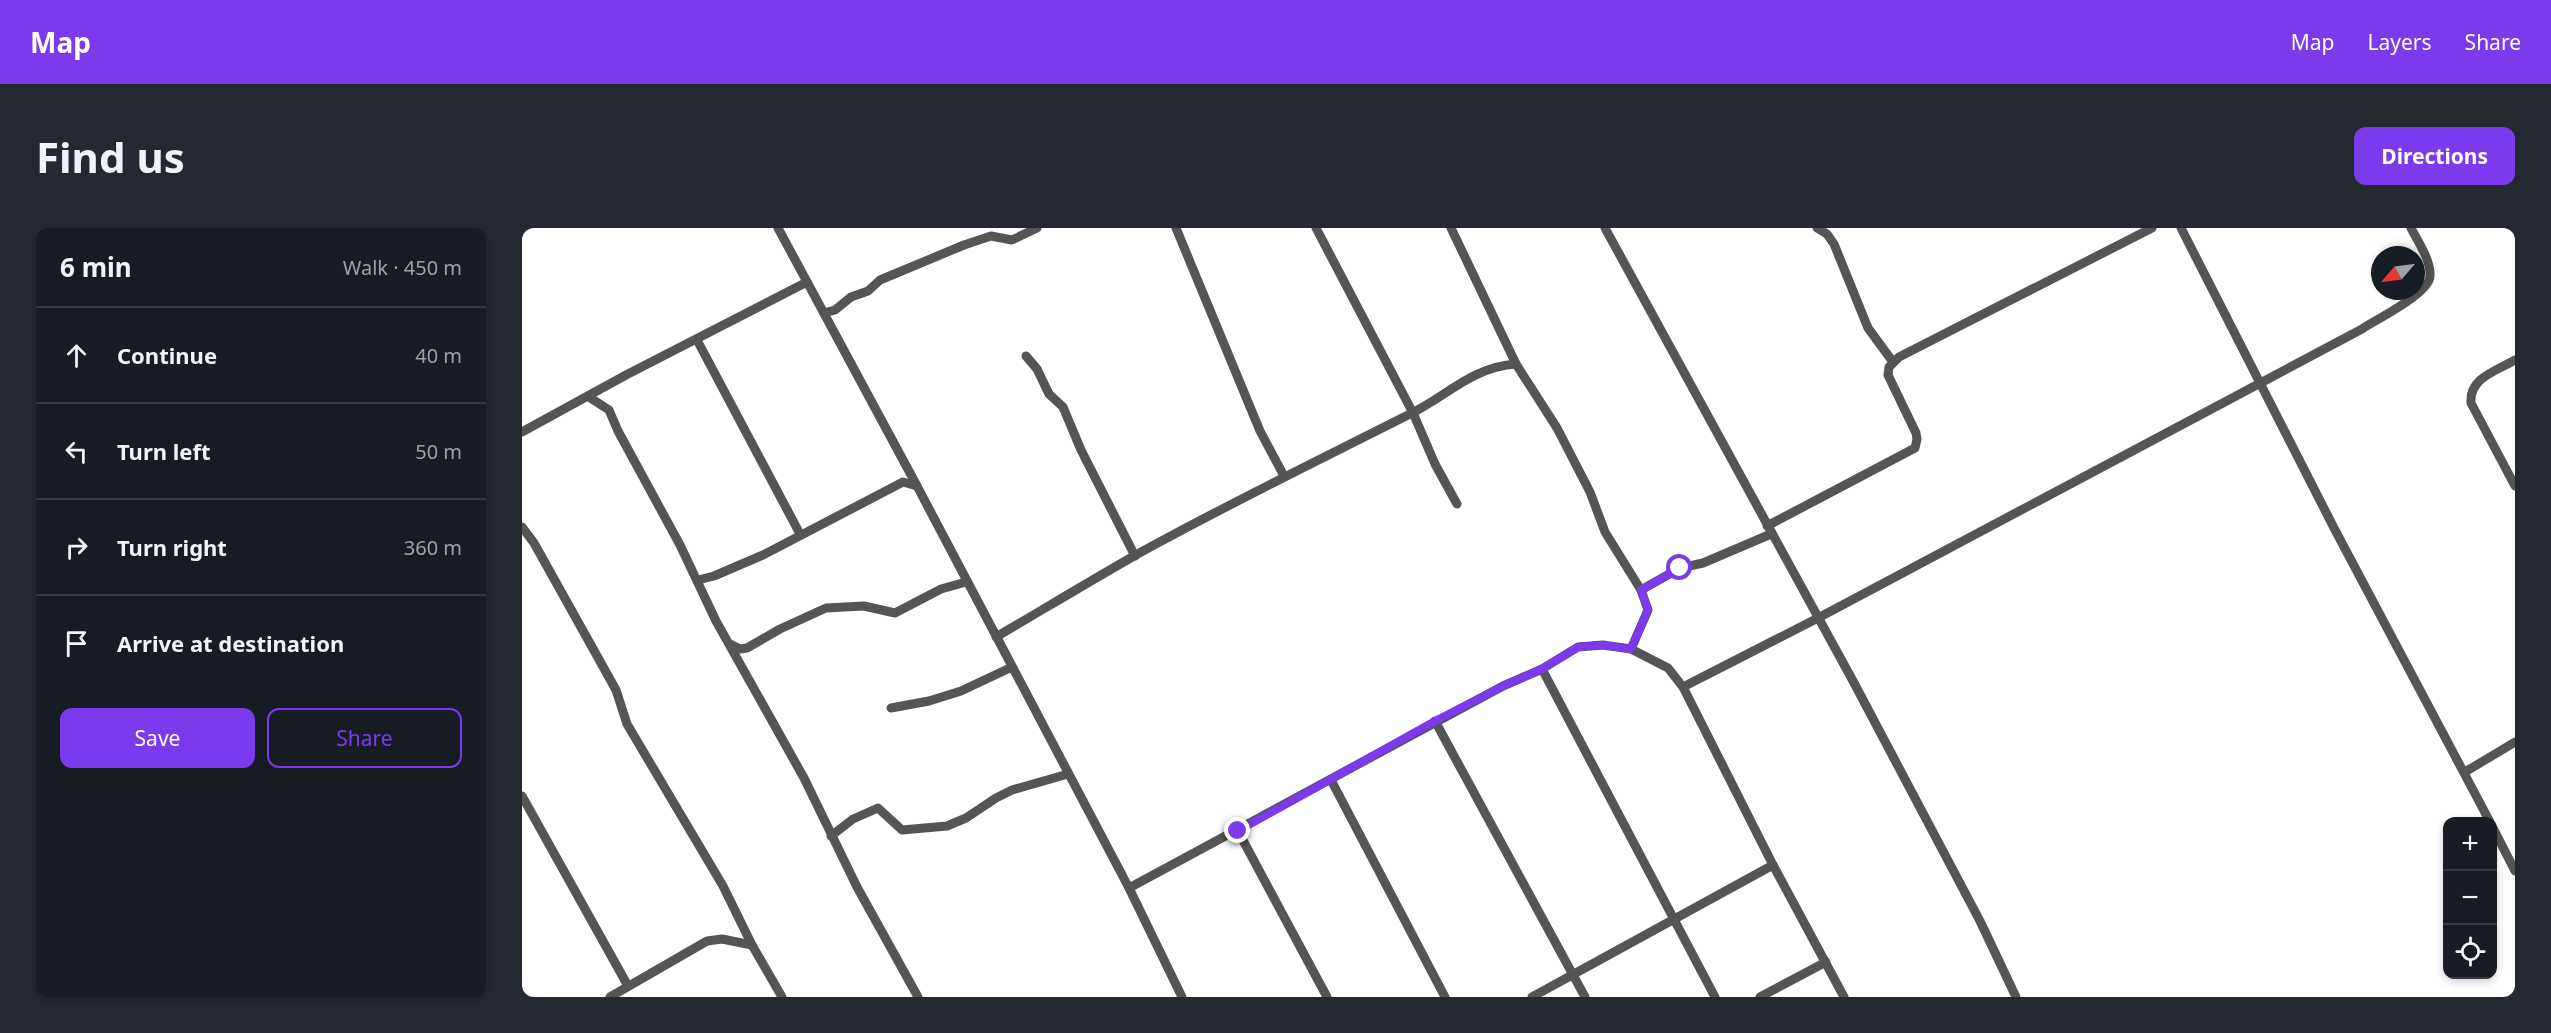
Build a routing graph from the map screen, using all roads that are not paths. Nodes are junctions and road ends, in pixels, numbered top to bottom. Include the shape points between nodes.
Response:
1 (778, 228) edge
2 (1037, 228) edge
3 (1176, 228) edge
4 (1316, 228) edge
5 (1451, 228) edge
6 (1605, 228) edge
7 (1817, 228) edge
8 (2152, 228) edge
9 (2181, 228) edge
10 (2411, 228) edge
11 (807, 282) junction
12 (824, 313) junction
13 (697, 340) junction
14 (1026, 356) dead end
15 (2515, 360) edge
16 (1893, 362) junction
17 (1515, 364) junction
18 (2259, 384) junction
19 (589, 397) junction
20 (1413, 413) junction
21 (522, 432) edge
22 (1284, 476) junction
23 (917, 486) junction
24 (2515, 486) edge
25 (1457, 504) dead end
26 (522, 527) edge
27 (1769, 530) junction
28 (800, 534) junction
29 (1134, 556) junction
30 (698, 580) junction
31 (966, 582) junction
32 (1641, 590) junction
33 (1818, 618) junction
34 (996, 637) junction
35 (730, 644) junction
36 (1631, 649) junction
37 (1012, 667) junction
38 (1542, 669) junction
39 (1683, 687) junction
40 (891, 708) dead end
41 (1435, 721) junction
42 (2515, 742) edge
43 (2465, 772) junction
44 (1068, 774) junction
45 (1331, 780) junction
46 (522, 796) edge
47 (2488, 817) edge
48 (1238, 831) junction
49 (2497, 834) edge
50 (831, 836) junction
51 (1773, 865) junction
52 (2515, 871) edge
53 (1129, 888) junction
54 (1676, 919) junction
55 (752, 945) junction
56 (1826, 962) junction
57 (1573, 975) junction
58 (628, 986) junction
59 (612, 997) edge
60 (782, 997) edge
61 (918, 997) edge
62 (1182, 997) edge
63 (1327, 997) edge
64 (1445, 997) edge
65 (1532, 997) edge
66 (1585, 997) edge
67 (1715, 997) edge
68 (1760, 997) edge
69 (1844, 997) edge
70 (2016, 997) edge

1 - 11 street
2 - 12 street via 1012,240 991,236 964,245 880,280 868,291
3 - 22 street via 1260,431
4 - 20 street
5 - 17 street
6 - 27 street
7 - 16 street via 1834,244 1868,328
8 - 16 street
9 - 18 street
10 - 18 street via 2429,265 2431,278 2425,289 2362,329
11 - 12 street
11 - 13 street
12 - 23 street
13 - 19 street
13 - 28 street
14 - 29 street via 1049,394 1063,408
15 - 24 street via 2476,381 2470,396
16 - 27 street via 1888,375 1916,434 1915,448
17 - 20 street via 1485,369
17 - 32 street via 1557,428 1590,492 1605,532
18 - 33 street
18 - 43 street
19 - 21 street
19 - 30 street via 609,410
20 - 22 street
20 - 25 street
22 - 29 street
23 - 28 street via 903,482
23 - 31 street
26 - 55 street via 616,690 627,724 723,886
27 - 32 street via 1703,563 1680,568
27 - 33 street
28 - 30 street via 763,555
29 - 34 street
30 - 35 street
31 - 34 street
31 - 35 street via 895,613 864,606 826,608 747,648
32 - 36 street via 1648,610
33 - 39 street
33 - 70 street via 1980,921
34 - 37 street
35 - 50 street via 804,778
36 - 38 street via 1578,647
36 - 39 street via 1668,668
37 - 40 street via 962,691
37 - 44 street
38 - 41 street
38 - 54 street
39 - 51 street
41 - 45 street
41 - 57 street
42 - 43 street
43 - 47 street
44 - 50 street via 1012,790 966,819 947,826 902,830 878,808 853,819
44 - 53 street
45 - 48 street
45 - 64 street
46 - 58 street
48 - 53 street
48 - 63 street
49 - 52 street
50 - 61 street
51 - 54 street
51 - 56 street
53 - 62 street
54 - 57 street
54 - 67 street
55 - 58 street via 722,939 707,941
55 - 60 street
56 - 68 street
56 - 69 street
57 - 65 street
57 - 66 street
58 - 59 street

